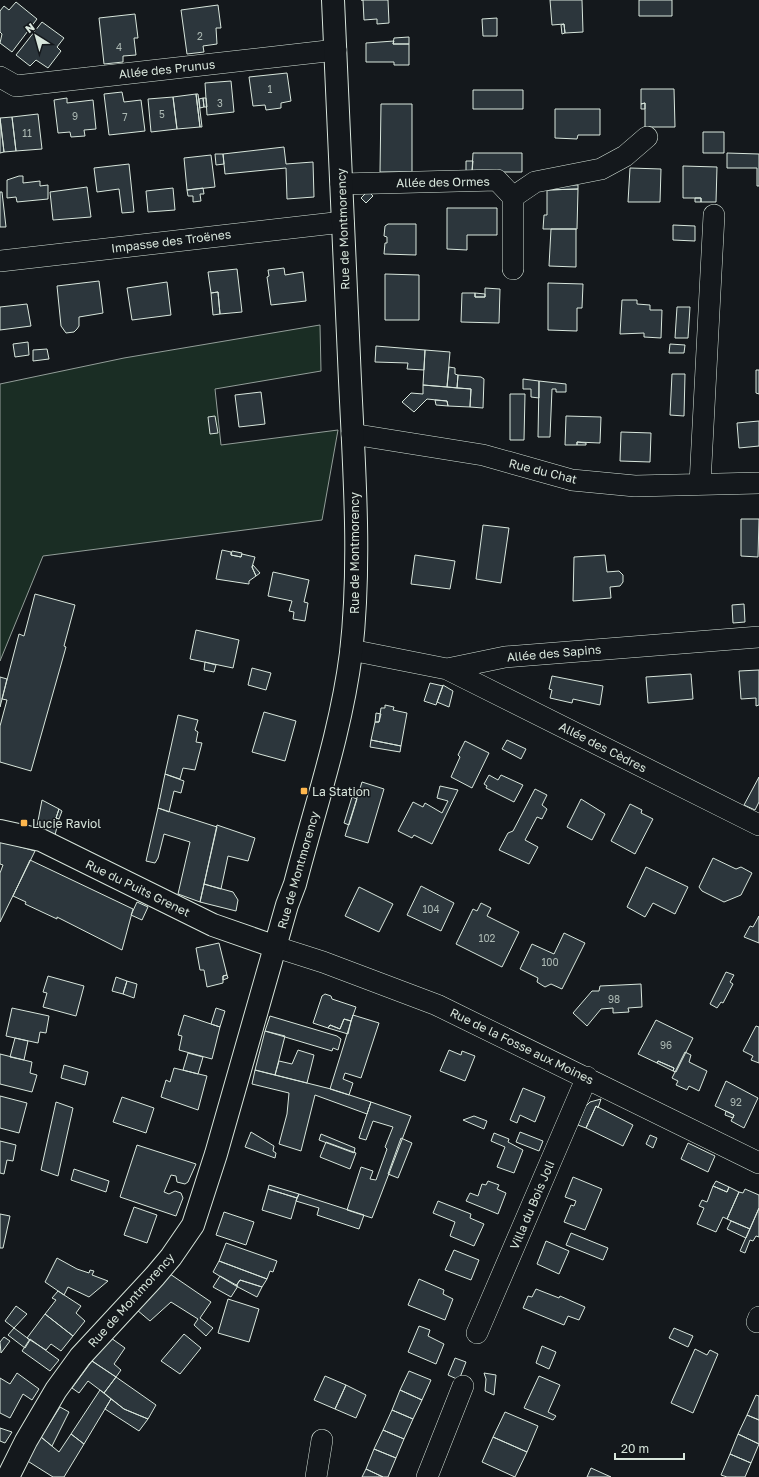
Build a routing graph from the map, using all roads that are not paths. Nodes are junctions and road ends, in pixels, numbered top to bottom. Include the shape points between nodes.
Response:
1 (333, 0) edge
2 (336, 50) junction
3 (0, 77) edge
4 (647, 137) dead end
5 (341, 184) junction
6 (513, 197) junction
7 (714, 215) dead end
8 (343, 222) junction
9 (0, 261) edge
10 (513, 269) dead end
11 (352, 434) junction
12 (759, 483) edge
13 (700, 484) junction
14 (759, 637) edge
15 (351, 650) junction
16 (446, 669) junction
17 (759, 825) edge
18 (0, 831) edge
19 (276, 947) junction
20 (587, 1077) junction
21 (759, 1163) edge
22 (477, 1332) dead end
23 (463, 1386) dead end
24 (322, 1440) dead end
25 (8, 1477) edge
26 (316, 1477) edge
27 (427, 1477) edge

1 - 2 street, Rue de Montmorency
2 - 3 street, Allée des Prunus via 16,86
2 - 5 street, Rue de Montmorency
4 - 6 street via 625,156 601,169 535,182
5 - 6 street, Allée des Ormes via 497,180
5 - 8 street, Rue de Montmorency
6 - 10 street
7 - 13 street
8 - 9 street, Impasse des Troënes
8 - 11 street, Rue de Montmorency
11 - 13 street, Rue du Chat via 482,455 572,480 635,486
11 - 15 street, Rue de Montmorency via 355,596
12 - 13 street, Rue du Chat
14 - 16 street, Allée des Sapins via 505,657
15 - 16 street, Allée des Sapins
15 - 19 street, Rue de Montmorency via 340,722
16 - 17 street, Allée des Cèdres
18 - 19 street, Rue du Puits Grenet via 41,840 213,925
19 - 20 street, Rue de la Fosse aux Moines via 437,1005
19 - 25 street, Rue de Montmorency via 193,1225 163,1266 80,1356 56,1390
20 - 21 street, Rue de la Fosse aux Moines
20 - 22 street, Villa du Bois Joli
23 - 27 street
24 - 26 street

